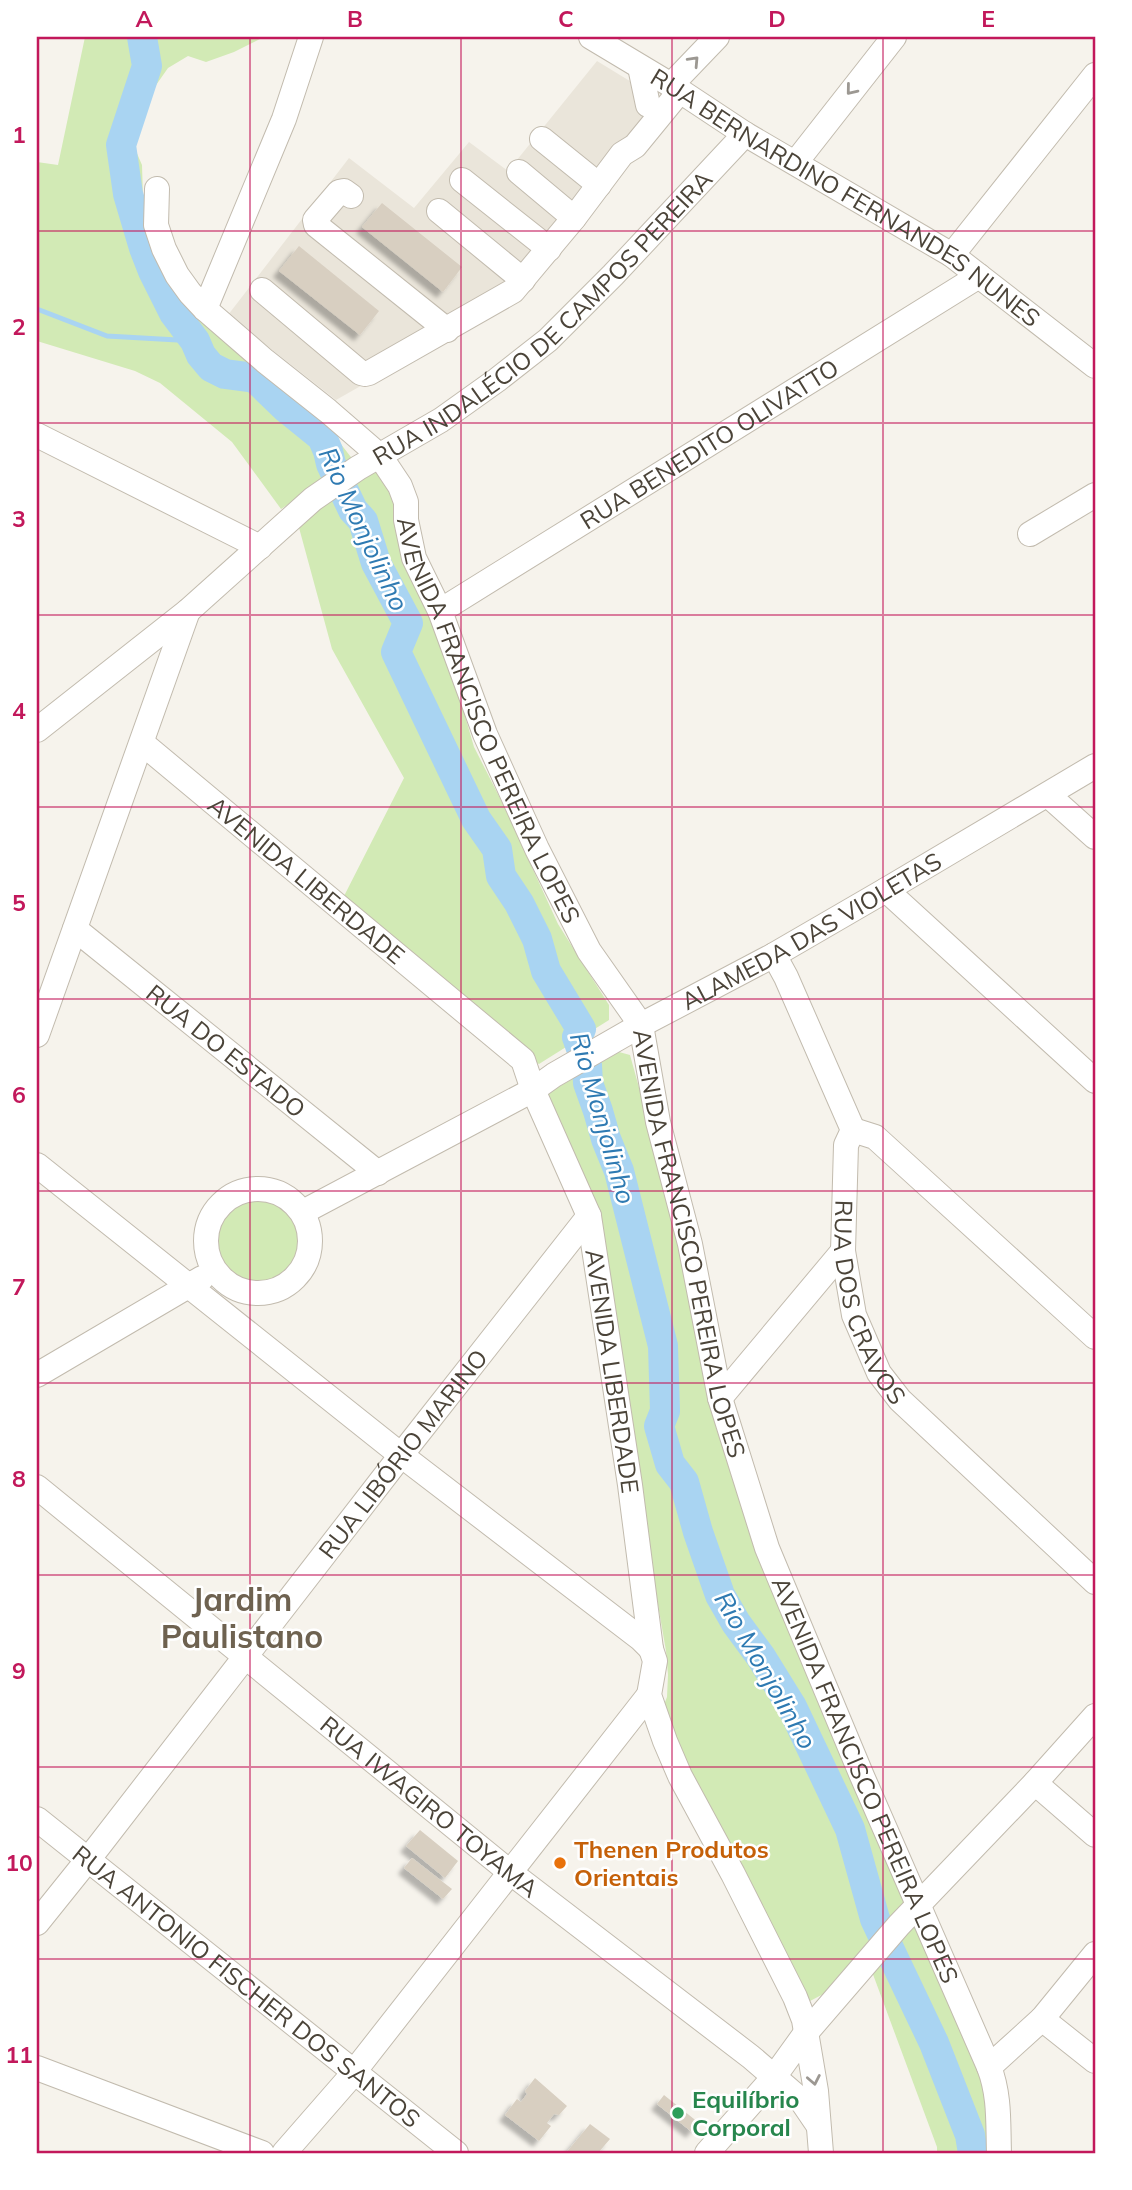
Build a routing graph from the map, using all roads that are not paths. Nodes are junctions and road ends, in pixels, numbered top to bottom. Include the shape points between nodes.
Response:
1 (311, 37) edge
2 (591, 37) edge
3 (717, 37) edge
4 (894, 37) edge
5 (640, 67) junction
6 (1095, 75) edge
7 (673, 86) junction
8 (648, 105) junction
9 (745, 134) junction
10 (542, 139) dead end
11 (622, 154) junction
12 (796, 162) junction
13 (519, 172) dead end
14 (462, 180) dead end
15 (599, 185) junction
16 (158, 189) dead end
17 (351, 196) dead end
18 (439, 211) dead end
19 (574, 218) junction
20 (549, 249) junction
21 (952, 255) junction
22 (979, 276) junction
23 (523, 280) junction
24 (262, 290) dead end
25 (205, 309) junction
26 (447, 330) junction
27 (1095, 366) edge
28 (37, 435) edge
29 (369, 462) junction
30 (1095, 495) edge
31 (1030, 534) dead end
32 (260, 547) junction
33 (188, 611) junction
34 (440, 611) junction
35 (37, 730) edge
36 (142, 743) junction
37 (1095, 765) edge
38 (1048, 795) junction
39 (1095, 837) edge
40 (887, 890) junction
41 (75, 929) junction
42 (774, 955) junction
43 (633, 1031) junction
44 (37, 1035) edge
45 (1095, 1081) edge
46 (533, 1090) junction
47 (853, 1130) junction
48 (37, 1165) edge
49 (378, 1173) junction
50 (303, 1212) junction
51 (589, 1216) junction
52 (843, 1251) junction
53 (214, 1271) junction
54 (190, 1286) junction
55 (1095, 1336) edge
56 (37, 1375) edge
57 (720, 1398) junction
58 (401, 1455) junction
59 (37, 1487) edge
60 (1095, 1582) edge
61 (651, 1649) junction
62 (244, 1656) junction
63 (649, 1695) junction
64 (1095, 1716) edge
65 (1035, 1783) junction
66 (37, 1819) edge
67 (1095, 1835) edge
68 (88, 1860) junction
69 (510, 1873) junction
70 (919, 1905) junction
71 (37, 1923) edge
72 (1095, 1954) edge
73 (1042, 2019) junction
74 (805, 2034) junction
75 (1095, 2061) edge
76 (989, 2067) junction
77 (37, 2068) edge
78 (352, 2072) junction
79 (774, 2077) junction
80 (819, 2126) junction
81 (262, 2153) edge
82 (284, 2153) edge
83 (456, 2153) edge
84 (707, 2153) edge
85 (821, 2153) edge
86 (999, 2153) edge

1 - 25 street via 284,119
2 - 5 street, RUA BERNARDINO FERNANDES NUNES
7 -> 3 street
4 -> 12 street
5 - 7 street, RUA BERNARDINO FERNANDES NUNES
5 - 8 street
6 - 21 street
7 - 8 street
7 - 9 street, RUA BERNARDINO FERNANDES NUNES
7 - 11 street via 635,146
8 - 11 street via 625,138
9 - 12 street, RUA BERNARDINO FERNANDES NUNES
9 - 29 street, RUA INDALÉCIO DE CAMPOS PEREIRA via 548,340 441,420
10 - 15 street
11 - 15 street
12 - 21 street, RUA BERNARDINO FERNANDES NUNES
13 - 19 street
14 - 20 street
15 - 19 street
16 - 25 street, AVENIDA FRANCISCO PEREIRA LOPES via 156,225 164,249 177,275
17 - 26 street via 338,192 315,220 316,225
18 - 23 street
19 - 20 street
20 - 23 street
21 - 22 street, RUA BERNARDINO FERNANDES NUNES
22 - 27 street, RUA BERNARDINO FERNANDES NUNES
22 - 34 street, RUA BENEDITO OLIVATTO
23 - 26 street via 513,291
24 - 26 street via 365,374
25 - 29 street, AVENIDA FRANCISCO PEREIRA LOPES
28 - 32 street
29 - 32 street, RUA INDALÉCIO DE CAMPOS PEREIRA via 313,499
29 - 34 street, AVENIDA FRANCISCO PEREIRA LOPES via 400,486 414,558
30 - 31 street
32 - 33 street, RUA INDALÉCIO DE CAMPOS PEREIRA
33 - 35 street, RUA INDALÉCIO DE CAMPOS PEREIRA
33 - 36 street
34 - 43 street, AVENIDA FRANCISCO PEREIRA LOPES via 485,734 537,849
36 - 41 street
36 - 46 street, AVENIDA LIBERDADE via 523,1060
37 - 38 street, ALAMEDA DAS VIOLETAS
38 - 39 street
38 - 40 street, ALAMEDA DAS VIOLETAS
40 - 42 street, ALAMEDA DAS VIOLETAS
40 - 45 street
41 - 44 street
41 - 49 street, RUA DO ESTADO
42 - 43 street, ALAMEDA DAS VIOLETAS
42 - 47 street
43 - 46 street, ALAMEDA DAS VIOLETAS
43 - 57 street, AVENIDA FRANCISCO PEREIRA LOPES via 690,1244
46 - 49 street, ALAMEDA DAS VIOLETAS
46 - 51 street, AVENIDA LIBERDADE
47 - 52 street, RUA DOS CRAVOS via 846,1145
47 - 55 street via 875,1137
48 - 54 street
49 - 50 street, ALAMEDA DAS VIOLETAS
50 - 53 street via 310,1231 310,1251 302,1270 288,1285 269,1293 248,1293 229,1285
50 - 53 street via 288,1197 269,1189 248,1189 229,1197 214,1212 206,1231 206,1252
51 - 58 street, RUA LIBÓRIO MARINO
51 - 61 street, AVENIDA LIBERDADE
52 - 57 street
52 - 60 street, RUA DOS CRAVOS via 854,1315 880,1373 900,1400
53 - 54 street
54 - 56 street
54 - 58 street
57 - 70 street, AVENIDA FRANCISCO PEREIRA LOPES via 767,1548
58 - 61 street
58 - 62 street, RUA LIBÓRIO MARINO
59 - 62 street, RUA IWAGIRO TOYAMA
61 - 63 street, AVENIDA LIBERDADE via 655,1661
62 - 68 street, RUA LIBÓRIO MARINO
62 - 69 street, RUA IWAGIRO TOYAMA
63 - 69 street
63 - 74 street via 680,1776 795,1997
64 - 65 street
65 - 67 street
65 - 70 street
66 - 68 street, RUA ANTONIO FISCHER DOS SANTOS
68 - 71 street, RUA LIBÓRIO MARINO
68 - 78 street, RUA ANTONIO FISCHER DOS SANTOS
69 - 78 street
69 - 79 street, RUA IWAGIRO TOYAMA
70 - 74 street
70 - 76 street, AVENIDA FRANCISCO PEREIRA LOPES
72 - 73 street
73 - 75 street
73 - 76 street
74 - 79 street
74 -> 80 street
76 - 86 street, AVENIDA FRANCISCO PEREIRA LOPES via 998,2106
77 - 81 street
78 - 82 street
78 - 83 street, RUA ANTONIO FISCHER DOS SANTOS
79 - 80 street, RUA IWAGIRO TOYAMA via 801,2100
79 - 84 street
80 - 85 street

